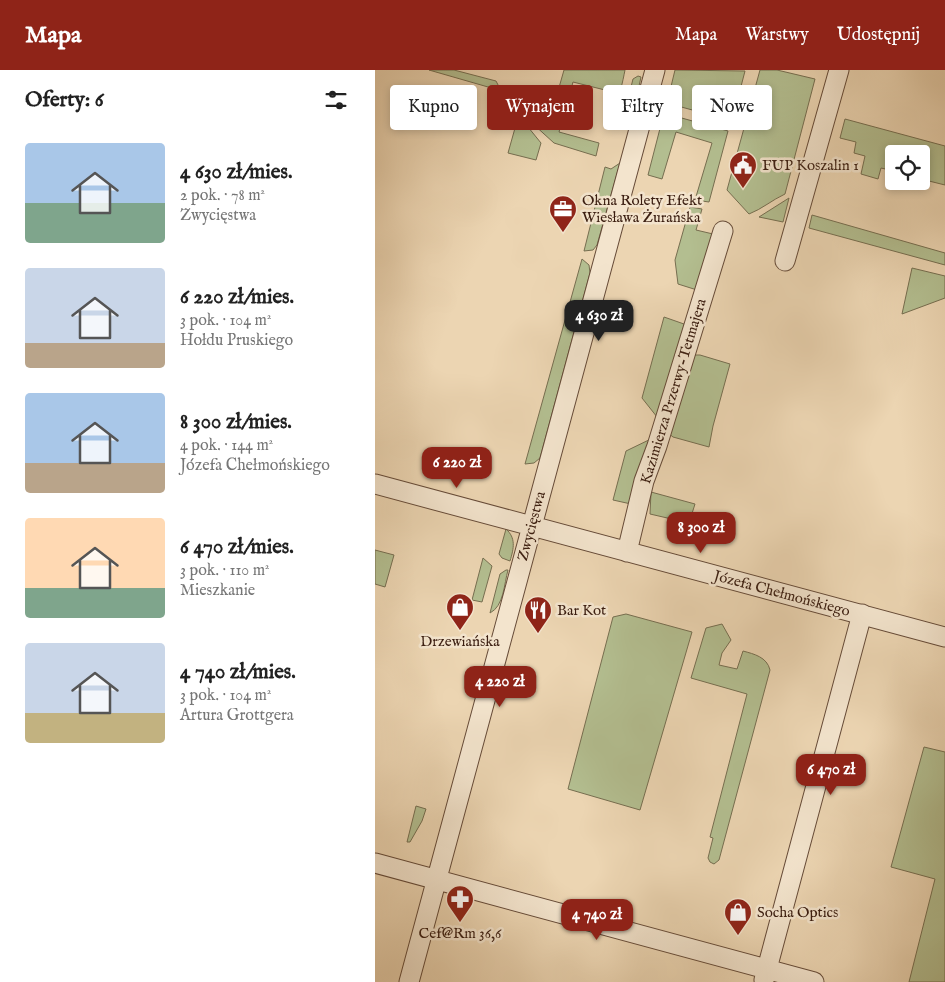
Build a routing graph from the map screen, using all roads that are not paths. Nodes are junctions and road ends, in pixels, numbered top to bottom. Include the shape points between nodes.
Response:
1 (655, 70) edge
2 (839, 70) edge
3 (723, 231) dead end
4 (785, 261) dead end
5 (375, 484) edge
6 (531, 526) junction
7 (627, 552) junction
8 (862, 614) junction
9 (945, 637) edge
10 (375, 863) edge
11 (436, 880) junction
12 (765, 976) edge
13 (409, 982) edge
14 (814, 982) edge

1 - 6 street, Zwycięstwa
2 - 4 street
3 - 7 street, Kazimierza Przerwy-Tetmajera via 644,481
5 - 6 street, Józefa Chełmońskiego
6 - 7 street, Józefa Chełmońskiego
6 - 11 street, Zwycięstwa
7 - 8 street, Józefa Chełmońskiego
8 - 9 street, Józefa Chełmońskiego
8 - 12 street
10 - 11 street
11 - 12 street
11 - 13 street, Zwycięstwa
12 - 14 street

